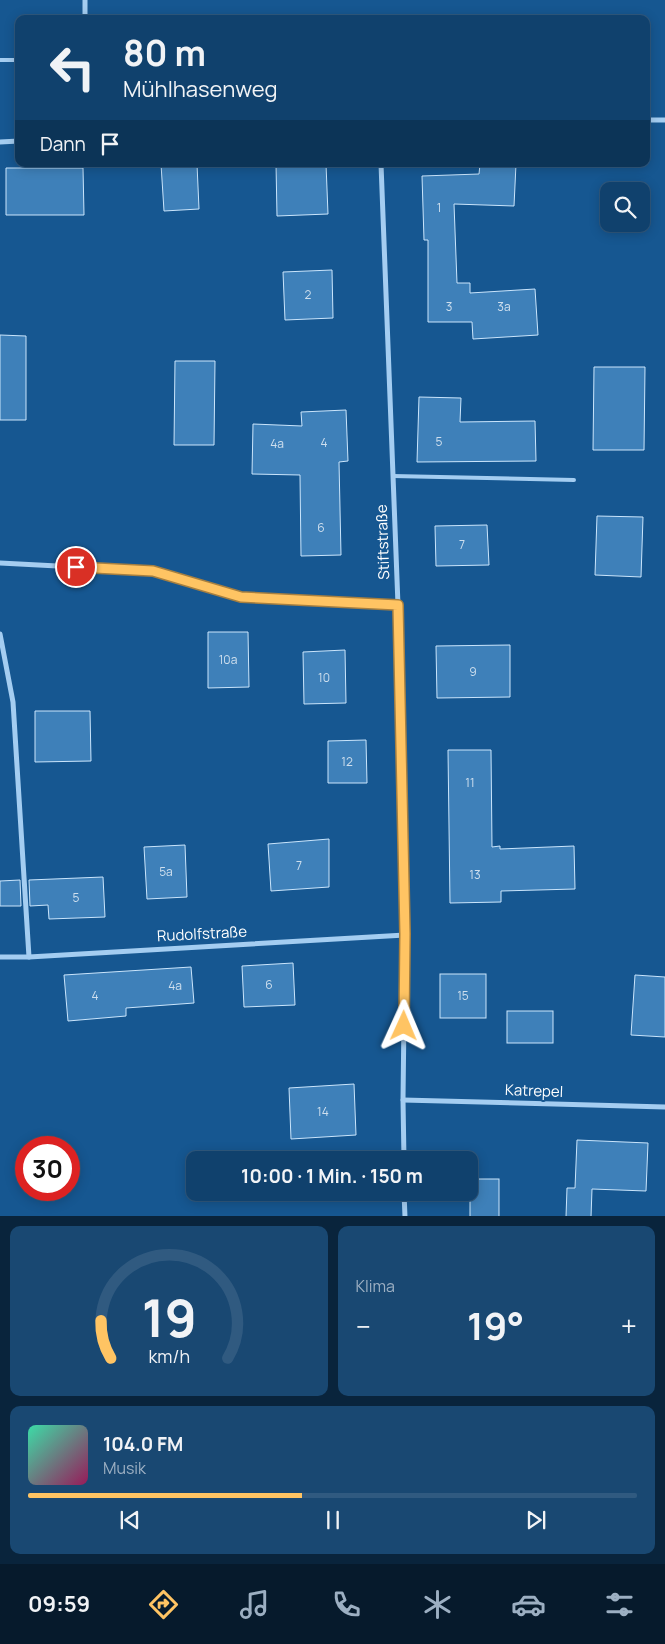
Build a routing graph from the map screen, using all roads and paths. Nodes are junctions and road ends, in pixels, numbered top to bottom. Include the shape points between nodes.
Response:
1 (85, 0) edge
2 (85, 15) edge
3 (0, 60) edge
4 (15, 60) edge
5 (650, 120) edge
6 (665, 120) edge
7 (15, 141) edge
8 (0, 142) edge
9 (380, 167) edge
10 (393, 476) junction
11 (574, 480) dead end
12 (0, 563) edge
13 (398, 605) junction
14 (0, 634) edge
15 (405, 934) junction
16 (0, 957) edge
17 (29, 957) junction
18 (403, 1100) junction
19 (665, 1107) edge
20 (404, 1151) edge
21 (404, 1201) edge
22 (405, 1216) edge

1 - 2 street
3 - 4 lane
5 - 6 street
7 - 8 street
9 - 10 street, Stiftstraße
10 - 11 lane
10 - 13 street, Stiftstraße
12 - 13 street via 153,571 241,597
13 - 15 street, Stiftstraße
14 - 17 street via 13,702
15 - 17 street, Rudolfstraße
15 - 18 street, Stiftstraße
16 - 17 street, Rudolfstraße
18 - 19 street, Katrepel
18 - 20 street, Stiftstraße
21 - 22 street

